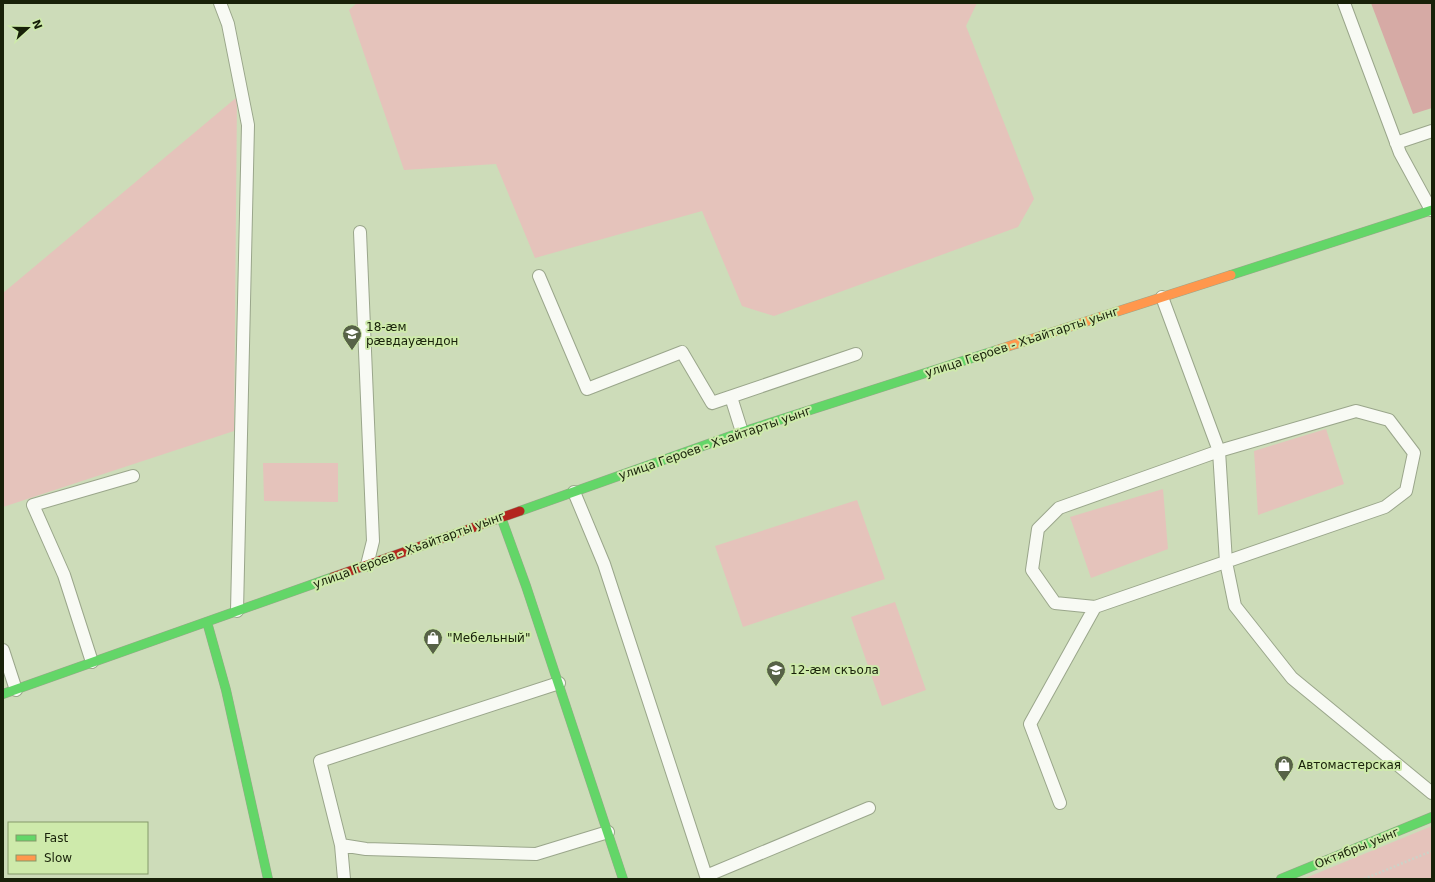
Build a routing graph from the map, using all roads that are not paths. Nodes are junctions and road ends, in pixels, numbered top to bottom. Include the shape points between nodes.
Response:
1 (220, 3) edge
2 (1344, 3) edge
3 (1432, 131) edge
4 (1396, 143) junction
5 (1431, 210) edge
6 (360, 232) dead end
7 (539, 276) dead end
8 (1162, 297) junction
9 (856, 354) dead end
10 (731, 397) junction
11 (742, 432) junction
12 (1219, 451) junction
13 (133, 476) dead end
14 (574, 492) junction
15 (501, 518) junction
16 (1226, 562) junction
17 (367, 565) junction
18 (1095, 607) junction
19 (237, 611) junction
20 (207, 622) junction
21 (3, 650) edge
22 (92, 662) junction
23 (559, 684) junction
24 (16, 690) junction
25 (3, 694) edge
26 (1432, 793) edge
27 (1060, 804) dead end
28 (870, 808) dead end
29 (1432, 817) edge
30 (608, 832) junction
31 (341, 845) junction
32 (268, 879) edge
33 (344, 879) edge
34 (623, 879) edge
35 (1281, 879) edge

1 - 19 lane via 228,24 248,124
2 - 4 lane
3 - 4 lane
4 - 5 lane
5 - 8 street, улица Героев - Хъайтарты уынг
6 - 17 lane via 373,541
7 - 10 lane via 587,389 682,352 712,403
8 - 11 street, улица Героев - Хъайтарты уынг
8 - 12 lane
9 - 10 lane
10 - 11 lane
11 - 14 street, улица Героев - Хъайтарты уынг
12 - 16 lane
12 - 16 lane via 1356,411 1389,420 1414,453 1406,491 1385,507
12 - 18 lane via 1059,508 1038,529 1032,570 1055,603
13 - 22 lane via 32,505 64,575
14 - 15 street, улица Героев - Хъайтарты уынг
14 - 28 lane via 604,564 706,876
15 - 17 street, улица Героев - Хъайтарты уынг
15 - 23 street
16 - 18 lane
16 - 26 lane via 1235,606 1292,678
17 - 19 street, улица Героев - Хъайтарты уынг
18 - 27 lane via 1030,724
19 - 20 street, улица Героев - Хъайтарты уынг
20 - 22 street, улица Героев - Хъайтарты уынг
20 - 32 street via 226,690
21 - 24 lane
22 - 24 street, улица Героев - Хъайтарты уынг
23 - 30 street
23 - 31 lane via 320,760
24 - 25 street, улица Героев - Хъайтарты уынг
29 - 35 street, Октябры уынг
30 - 31 lane via 536,854 366,849
30 - 34 street
31 - 33 lane

